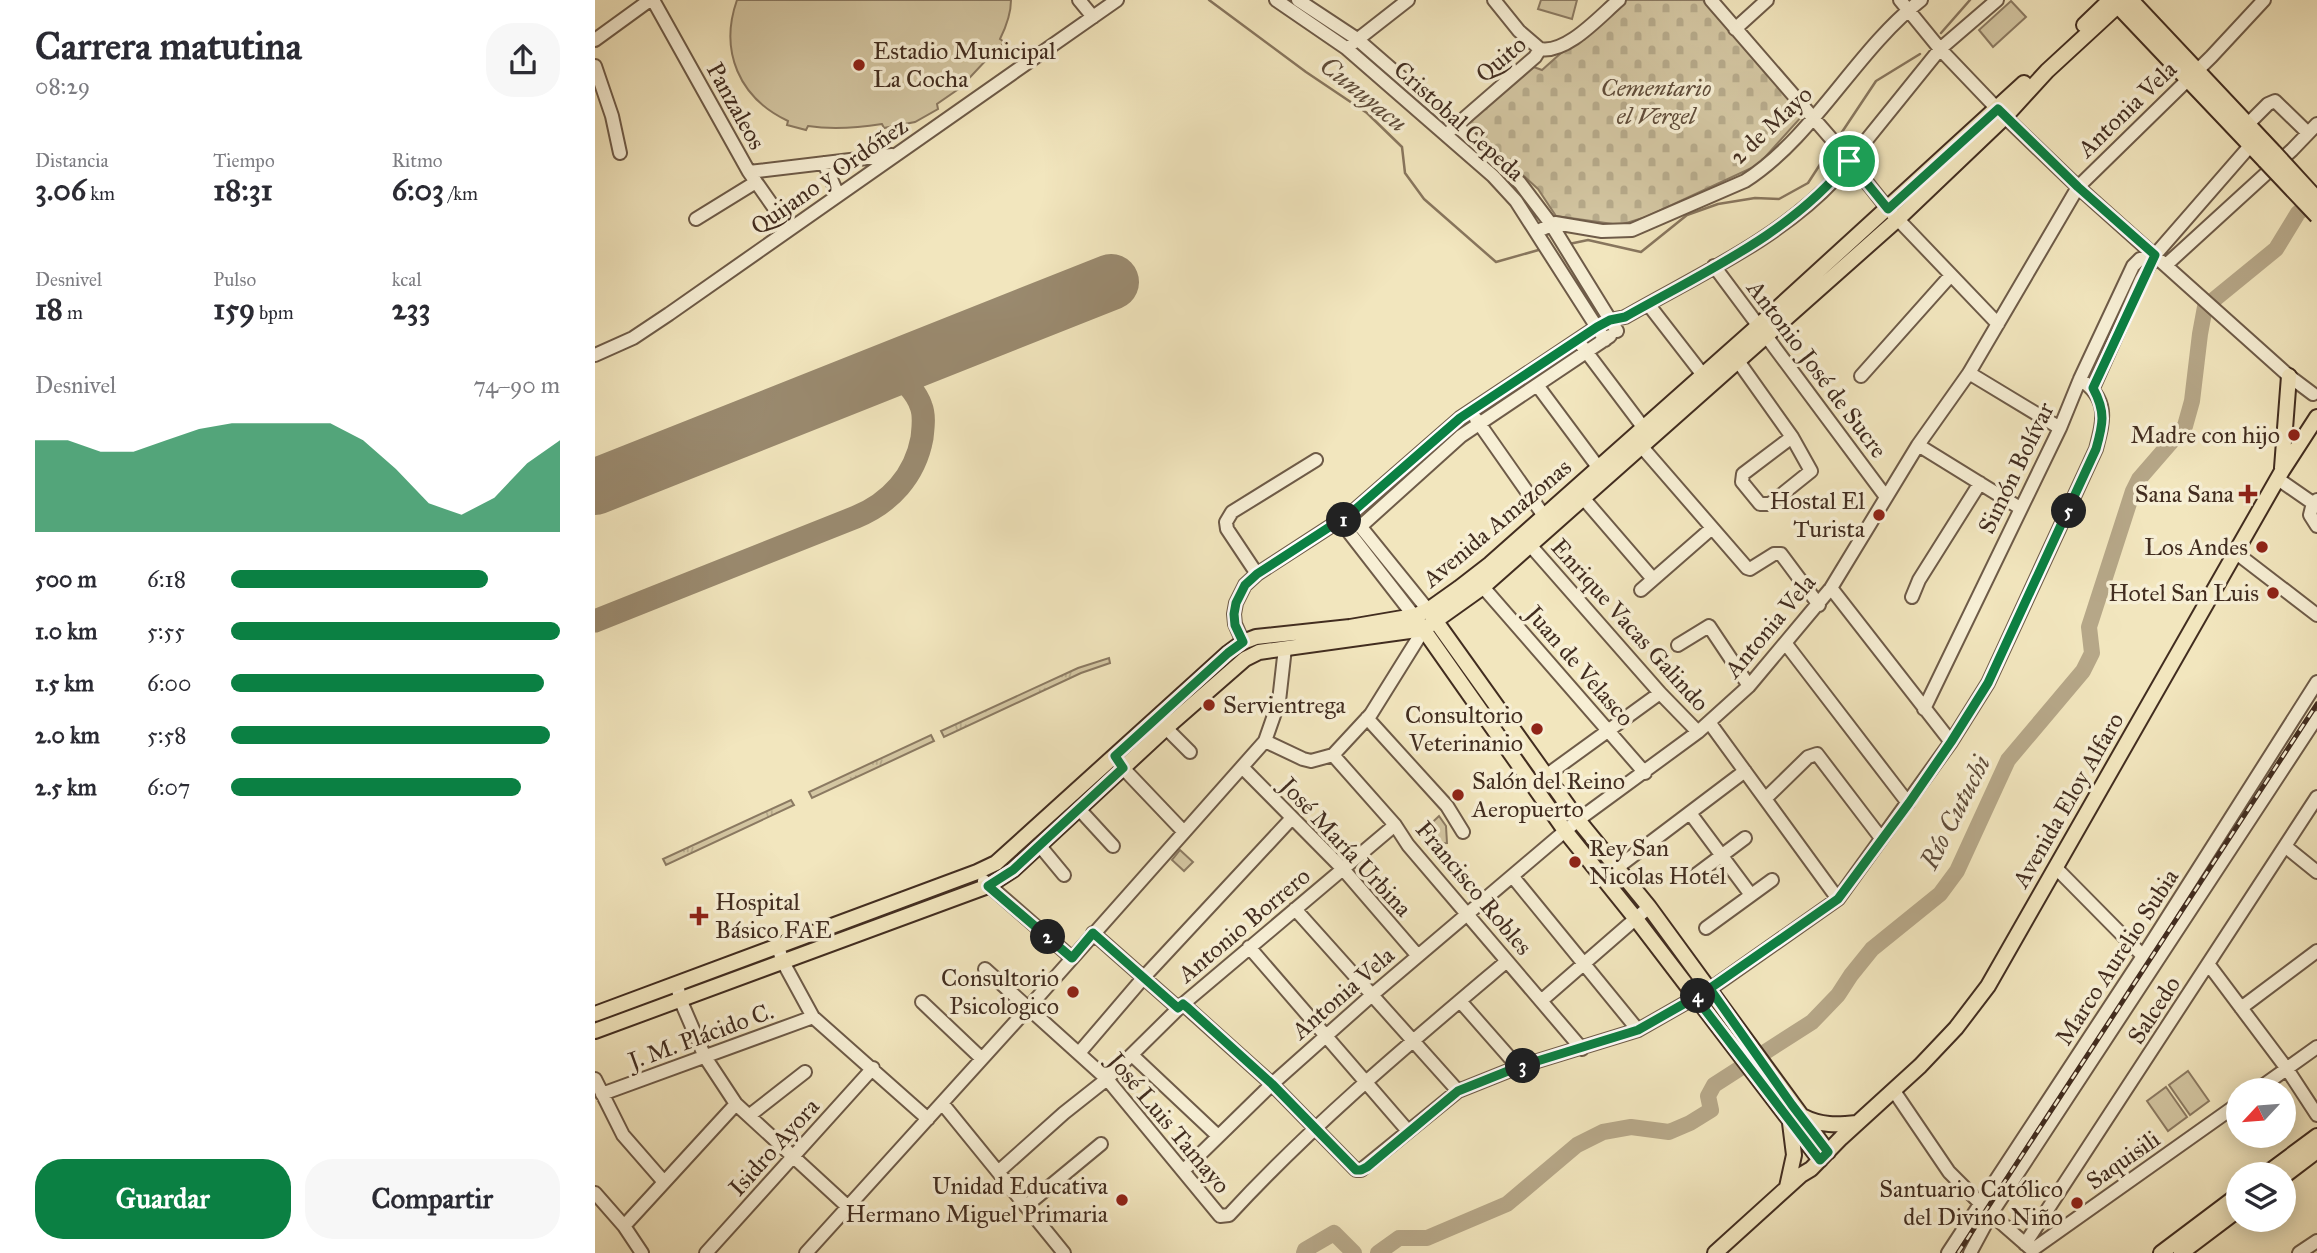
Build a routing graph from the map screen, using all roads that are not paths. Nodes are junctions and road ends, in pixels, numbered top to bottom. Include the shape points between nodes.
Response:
1 (651, 0) edge
2 (1079, 0) edge
3 (1117, 0) edge
4 (1276, 0) edge
5 (1298, 0) edge
6 (1408, 0) edge
7 (1494, 0) edge
8 (1619, 0) edge
9 (1710, 0) edge
10 (1767, 0) edge
11 (1921, 0) edge
12 (1997, 0) edge
13 (2263, 0) edge
14 (2119, 1) edge
15 (1904, 5) edge
16 (1093, 17) junction
17 (1735, 29) junction
18 (1357, 39) junction
19 (595, 40) edge
20 (1346, 48) junction
21 (1540, 49) junction
22 (1940, 49) junction
23 (595, 66) edge
24 (2192, 75) junction
25 (2002, 113) junction
26 (1813, 119) junction
27 (2248, 124) junction
28 (1452, 129) junction
29 (2313, 129) edge
30 (2254, 141) junction
31 (620, 153) dead end
32 (896, 155) junction
33 (1845, 156) junction
34 (2270, 157) junction
35 (824, 163) junction
36 (753, 177) junction
37 (2078, 187) junction
38 (838, 195) junction
39 (2317, 199) edge
40 (1893, 214) junction
41 (2317, 216) edge
42 (695, 219) dead end
43 (1551, 224) junction
44 (789, 229) junction
45 (1539, 236) junction
46 (2151, 252) junction
47 (1714, 266) junction
48 (2171, 268) junction
49 (1951, 275) junction
50 (1648, 304) junction
51 (1625, 317) junction
52 (1610, 320) junction
53 (1998, 324) junction
54 (1597, 327) junction
55 (1617, 331) junction
56 (1762, 332) junction
57 (1578, 340) junction
58 (1605, 340) junction
59 (1586, 352) junction
60 (595, 355) edge
61 (1738, 361) junction
62 (1969, 373) junction
63 (1703, 374) junction
64 (1861, 376) dead end
65 (2289, 376) junction
66 (2080, 379) junction
67 (1537, 385) junction
68 (2093, 388) junction
69 (2313, 394) dead end
70 (1471, 411) junction
71 (2317, 417) edge
72 (1478, 424) junction
73 (1643, 427) junction
74 (2060, 428) junction
75 (1792, 437) junction
76 (1918, 445) junction
77 (1642, 447) junction
78 (1316, 460) dead end
79 (1598, 467) junction
80 (2280, 475) junction
81 (1980, 482) junction
82 (1886, 497) junction
83 (1584, 499) junction
84 (2316, 503) edge
85 (2020, 508) junction
86 (1351, 513) junction
87 (1544, 516) junction
88 (1341, 522) junction
89 (2317, 526) edge
90 (1360, 527) junction
91 (1712, 528) junction
92 (1531, 545) junction
93 (2235, 552) junction
94 (1257, 574) junction
95 (1653, 579) junction
96 (1483, 587) junction
97 (1831, 588) junction
98 (1641, 590) dead end
99 (1912, 597) dead end
100 (1819, 605) junction
101 (2317, 615) edge
102 (1414, 616) junction
103 (1429, 620) junction
104 (1243, 642) junction
105 (1786, 644) junction
106 (1678, 645) dead end
107 (1285, 648) junction
108 (2317, 682) edge
109 (1749, 686) junction
110 (1660, 693) junction
111 (1924, 709) junction
112 (2317, 717) edge
113 (1367, 718) junction
114 (1709, 722) junction
115 (1166, 729) junction
116 (1609, 731) junction
117 (1698, 732) junction
118 (1265, 741) junction
119 (1951, 742) junction
120 (1190, 752) dead end
121 (1333, 755) junction
122 (1119, 762) junction
123 (1243, 768) junction
124 (1745, 771) junction
125 (1645, 773) junction
126 (1547, 775) junction
127 (2317, 797) edge
128 (1766, 798) junction
129 (1909, 803) junction
130 (1079, 809) junction
131 (1690, 813) junction
132 (1292, 818) junction
133 (1578, 820) junction
134 (1395, 825) junction
135 (1183, 831) junction
136 (1463, 832) dead end
137 (1566, 832) junction
138 (1745, 838) dead end
139 (1881, 838) junction
140 (1039, 846) junction
141 (1113, 846) dead end
142 (2285, 847) junction
143 (1721, 856) junction
144 (1618, 867) junction
145 (2056, 868) junction
146 (1343, 869) junction
147 (977, 872) junction
148 (2317, 873) edge
149 (1697, 874) dead end
150 (1064, 875) dead end
151 (1513, 877) junction
152 (1772, 880) dead end
153 (988, 886) junction
154 (1751, 895) junction
155 (1838, 899) junction
156 (1649, 907) junction
157 (1295, 909) junction
158 (1468, 915) junction
159 (1636, 919) junction
160 (1706, 928) dead end
161 (1093, 933) junction
162 (778, 947) junction
163 (1249, 947) junction
164 (2317, 951) edge
165 (1418, 956) junction
166 (2143, 956) junction
167 (1072, 958) junction
168 (783, 961) junction
169 (1507, 961) junction
170 (1585, 963) junction
171 (2209, 965) junction
172 (985, 969) dead end
173 (1144, 977) junction
174 (677, 984) junction
175 (1712, 991) junction
176 (1372, 995) junction
177 (680, 999) junction
178 (1460, 1001) junction
179 (1541, 1001) junction
180 (1698, 1001) junction
181 (922, 1002) dead end
182 (1181, 1006) junction
183 (1029, 1007) junction
184 (2241, 1008) junction
185 (595, 1014) edge
186 (813, 1017) junction
187 (1638, 1030) junction
188 (595, 1031) edge
189 (1325, 1035) junction
190 (1413, 1040) junction
191 (2317, 1047) edge
192 (1582, 1049) junction
193 (1079, 1052) junction
194 (1132, 1055) junction
195 (705, 1057) junction
196 (982, 1058) junction
197 (1518, 1067) junction
198 (873, 1068) junction
199 (2287, 1069) junction
200 (804, 1072) dead end
201 (2274, 1078) edge
202 (595, 1079) edge
203 (1107, 1079) junction
204 (1365, 1081) junction
205 (1272, 1084) junction
206 (1458, 1091) junction
207 (1894, 1091) junction
208 (602, 1094) junction
209 (942, 1103) junction
210 (736, 1104) junction
211 (2226, 1112) edge
212 (1791, 1113) junction
213 (750, 1115) junction
214 (2317, 1115) edge
215 (928, 1118) junction
216 (1858, 1123) junction
217 (1314, 1127) junction
218 (1408, 1131) junction
219 (1218, 1136) junction
220 (2317, 1136) edge
221 (1101, 1144) dead end
222 (2317, 1151) edge
223 (793, 1157) junction
224 (1820, 1160) junction
225 (2282, 1162) edge
226 (2296, 1167) edge
227 (1184, 1170) junction
228 (998, 1172) junction
229 (664, 1182) junction
230 (1787, 1187) junction
231 (595, 1193) edge
232 (1980, 1204) junction
233 (1026, 1206) junction
234 (848, 1207) junction
235 (2226, 1209) edge
236 (1991, 1214) junction
237 (2226, 1215) edge
238 (2217, 1219) junction
239 (624, 1226) junction
240 (2317, 1241) edge
241 (2031, 1249) edge
242 (642, 1253) edge
243 (706, 1253) edge
244 (806, 1253) edge
245 (1064, 1253) edge
246 (1715, 1253) edge
247 (1725, 1253) edge
248 (1948, 1253) edge
249 (1970, 1253) edge
250 (2161, 1253) edge
251 (2181, 1253) edge
252 (2299, 1253) edge

1 - 19 street
1 - 36 street, Panzaleos
2 - 16 street
3 - 16 street, Quijano y Ordóñez
4 - 20 street, Cristobal Cepeda
5 - 18 street, Cristobal Cepeda
6 - 18 street
7 - 21 street
8 - 21 street, Quito via 1565,45
9 - 17 street
10 - 17 street
11 - 15 street, 2 de Mayo
12 - 22 street
13 - 24 street, Antonia Vela
14 - 24 main road
14 - 25 main road, Avenida Amazonas
15 - 22 street
15 - 26 street, 2 de Mayo
16 - 32 street, Quijano y Ordóñez
17 - 26 street
18 - 20 street
18 - 28 street, Cristobal Cepeda
20 - 28 street, Cristobal Cepeda
21 - 28 street, Quito
22 - 25 street
22 - 33 street
23 - 31 street
24 - 27 main road
24 - 30 main road
24 - 37 street, Antonia Vela
25 - 37 street
25 - 40 main road, Avenida Amazonas
26 - 33 street
26 - 43 street, 2 de Mayo via 1758,173 1643,226 1613,232
27 - 29 street via 2274,101
27 - 30 main road
28 - 43 street, Cristobal Cepeda via 1520,183
28 - 45 street, Cristobal Cepeda via 1516,201
29 - 48 street
30 - 34 main road
30 - 46 street
32 - 35 street
32 - 38 street, Quijano y Ordóñez
33 - 40 street
33 - 47 street via 1821,194 1779,228
34 - 39 main road, bridge
34 - 41 main road, bridge
35 - 36 street
35 - 38 street
36 - 42 street
36 - 44 street, Panzaleos
37 - 46 street
37 - 53 street, Antonia Vela
38 - 44 street, Quijano y Ordóñez
40 - 49 street
40 - 56 main road, Avenida Amazonas
43 - 45 street
43 - 52 street, Cristobal Cepeda
44 - 60 street, Quijano y Ordóñez via 633,338
45 - 54 street, Cristobal Cepeda
46 - 48 street
46 - 66 street, Simón Bolívar via 2133,266
46 - 68 street
47 - 50 street
47 - 56 street, Antonio José de Sucre
48 - 65 street
49 - 53 street
49 - 64 street
50 - 51 street
50 - 63 street
51 - 52 street
51 - 55 street
52 - 54 street
52 - 55 street, Cristobal Cepeda
53 - 62 street, Antonia Vela
54 - 57 street
54 - 58 street, Cristobal Cepeda
55 - 58 street
56 - 61 main road, Avenida Amazonas
56 - 63 main road, Avenida Amazonas
56 - 82 street, Antonio José de Sucre
57 - 59 street
57 - 70 street
58 - 59 street
59 - 67 street
59 - 73 street
61 - 75 street
61 - 77 main road, Avenida Amazonas
62 - 74 street
62 - 76 street, Antonia Vela
63 - 73 main road, Avenida Amazonas
65 - 69 street
65 - 80 main road
66 - 68 street
66 - 74 street, Simón Bolívar
67 - 72 street
67 - 79 street
68 - 119 street via 2103,418 2096,449 1988,683
70 - 72 street
70 - 86 street
71 - 80 main road, Avenida Eloy Alfaro
72 - 87 street
72 - 90 street
73 - 79 main road, Avenida Amazonas
74 - 85 street, Simón Bolívar
75 - 75 street via 1811,472 1770,504 1760,504 1742,482 1742,474
76 - 81 street
76 - 82 street, Antonia Vela
77 - 83 main road, Avenida Amazonas
77 - 91 street
78 - 94 street via 1231,512 1227,529
79 - 87 main road, Avenida Amazonas
80 - 84 street
80 - 93 main road, Avenida Eloy Alfaro
81 - 85 street
81 - 99 street
82 - 97 street, Antonia Vela
83 - 92 main road, Avenida Amazonas
83 - 95 street
84 - 89 street via 2310,515
85 - 111 street, Simón Bolívar
86 - 88 street
86 - 90 street
87 - 103 main road, Avenida Amazonas
88 - 94 street
88 - 102 street
90 - 103 street
91 - 95 street
91 - 100 street via 1748,568 1781,554
92 - 96 main road, Avenida Amazonas
92 - 110 street, Enrique Vacas Galindo
93 - 101 street
93 - 145 main road, Avenida Eloy Alfaro
94 - 104 street via 1236,603 1235,625
95 - 98 street
96 - 103 main road, Avenida Amazonas
96 - 116 street, Juan de Velasco
97 - 100 street, Antonia Vela
97 - 111 street
100 - 105 street, Antonia Vela
102 - 103 main road
102 - 104 main road, Avenida Amazonas via 1256,636
103 - 107 main road, Avenida Amazonas
103 - 113 street
103 - 126 main road
103 - 137 main road
104 - 122 main road, Avenida Amazonas
105 - 109 street, Antonia Vela
105 - 129 street
106 - 109 street via 1709,626
107 - 115 main road, Avenida Amazonas via 1245,659
107 - 118 street via 1279,701
108 - 166 street, Marco Aurelio Subia
109 - 114 street, Antonia Vela
110 - 116 street
110 - 117 street, Enrique Vacas Galindo
111 - 119 street
112 - 236 street, Marco Aurelio Subia
113 - 121 street
113 - 136 street via 1447,806
114 - 117 street, Antonia Vela
114 - 124 street, Enrique Vacas Galindo
115 - 120 street
115 - 122 main road, Avenida Amazonas
116 - 125 street, Juan de Velasco
116 - 126 street
117 - 125 street, Antonia Vela
118 - 121 street via 1303,760
118 - 123 street
119 - 129 street
121 - 134 street, Francisco Robles
122 - 130 main road, Avenida Amazonas
122 - 135 street
122 - 147 main road, Avenida Amazonas via 996,863
123 - 132 street, José María Urbina
123 - 135 street
124 - 128 street, Enrique Vacas Galindo
124 - 131 street
125 - 133 street, Antonia Vela
126 - 133 main road
127 - 142 street, Salcedo
128 - 139 street via 1808,757 1820,755
128 - 155 street, Enrique Vacas Galindo
129 - 139 street
130 - 140 main road, Avenida Amazonas
130 - 141 street
131 - 143 street
131 - 144 street
132 - 146 street, José María Urbina
132 - 173 street
133 - 137 street, Antonia Vela
133 - 144 main road
134 - 146 street, Antonio Borrero
134 - 158 street, Francisco Robles
135 - 161 street
137 - 151 street, Antonia Vela
137 - 159 main road
138 - 143 street
139 - 155 street
140 - 150 street
140 - 153 main road, Avenida Amazonas
142 - 148 street
142 - 171 street, Salcedo
143 - 149 street
143 - 154 street
144 - 156 main road
145 - 166 street
145 - 207 main road, Avenida Eloy Alfaro via 1968,1014
146 - 157 street, Antonio Borrero
146 - 165 street, José María Urbina
147 - 153 street
147 - 162 main road, Avenida Amazonas
151 - 158 street, Antonia Vela
151 - 170 street
152 - 154 street
153 - 167 street
153 - 168 main road, Avenida Amazonas
154 - 160 street
155 - 175 street
156 - 159 street
156 - 175 main road
157 - 163 street, Antonio Borrero
157 - 176 street
158 - 165 street, Antonia Vela
158 - 169 street, Francisco Robles
159 - 170 street
159 - 180 main road
161 - 167 street
161 - 173 street
162 - 168 street
162 - 174 main road, Avenida Amazonas
163 - 182 street, Antonio Borrero
163 - 189 street
164 - 184 street
165 - 176 street, Antonia Vela
166 - 232 street, Marco Aurelio Subia
167 - 183 street
168 - 177 main road, Avenida Amazonas
168 - 186 street
169 - 178 street, José Luis Tamayo
169 - 179 street, Francisco Robles
170 - 179 street
170 - 187 street
171 - 184 street
171 - 241 street, Salcedo
172 - 183 street, José Luis Tamayo
173 - 182 street
173 - 193 street
174 - 177 street
174 - 185 main road, Avenida Amazonas
175 - 180 street
175 - 212 main road
176 - 189 street, Antonia Vela
176 - 190 street
177 - 188 main road, Avenida Amazonas
177 - 195 street
178 - 190 street, José Luis Tamayo
178 - 197 street
179 - 192 street, Francisco Robles
180 - 187 street
180 - 212 main road
181 - 196 street
182 - 194 street, Antonio Borrero
182 - 205 street
183 - 193 street, José Luis Tamayo
183 - 196 street
184 - 199 street
186 - 195 street, J. M. Plácido C.
186 - 198 street
187 - 192 street
189 - 204 street
189 - 205 street, Antonia Vela
190 - 204 street, José Luis Tamayo
190 - 206 street
191 - 199 street
192 - 197 street
193 - 203 street, José Luis Tamayo
194 - 203 street, Antonio Borrero
194 - 219 street
195 - 208 street, J. M. Plácido C.
195 - 210 street
196 - 209 street
197 - 206 street
198 - 215 street
198 - 223 street, Isidro Ayora
199 - 201 street
199 - 214 street
200 - 213 street
202 - 208 street
203 - 227 street, José Luis Tamayo
203 - 228 street, Antonio Borrero
204 - 217 street, José Luis Tamayo
204 - 218 street
205 - 217 street
205 - 219 street, Antonia Vela
206 - 218 street
207 - 216 main road, Avenida Eloy Alfaro
207 - 232 street via 1949,1172
208 - 229 street via 623,1135
209 - 215 street
209 - 228 street
210 - 213 street
210 - 229 street
211 - 241 street, Saquisili
212 - 216 main road via 1816,1123
212 - 224 main road
212 - 230 main road via 1794,1155
213 - 223 street
215 - 234 street
216 - 224 main road, Avenida Eloy Alfaro
217 - 218 street via 1356,1170
217 - 227 street, José Luis Tamayo via 1225,1217
219 - 227 street, Antonia Vela
220 - 225 main road
221 - 233 street
222 - 226 main road
223 - 234 street
223 - 243 street, Isidro Ayora
224 - 230 main road, Avenida Eloy Alfaro
224 - 247 main road, Avenida Eloy Alfaro via 1808,1179
228 - 233 street
229 - 239 street
230 - 246 main road, Avenida Eloy Alfaro
231 - 239 street
232 - 236 street
232 - 248 street, Marco Aurelio Subia
233 - 245 street
234 - 244 street
235 - 238 main road
236 - 241 street
236 - 249 street, Marco Aurelio Subia
237 - 238 main road
238 - 250 main road
238 - 251 main road
239 - 242 street
240 - 252 street

